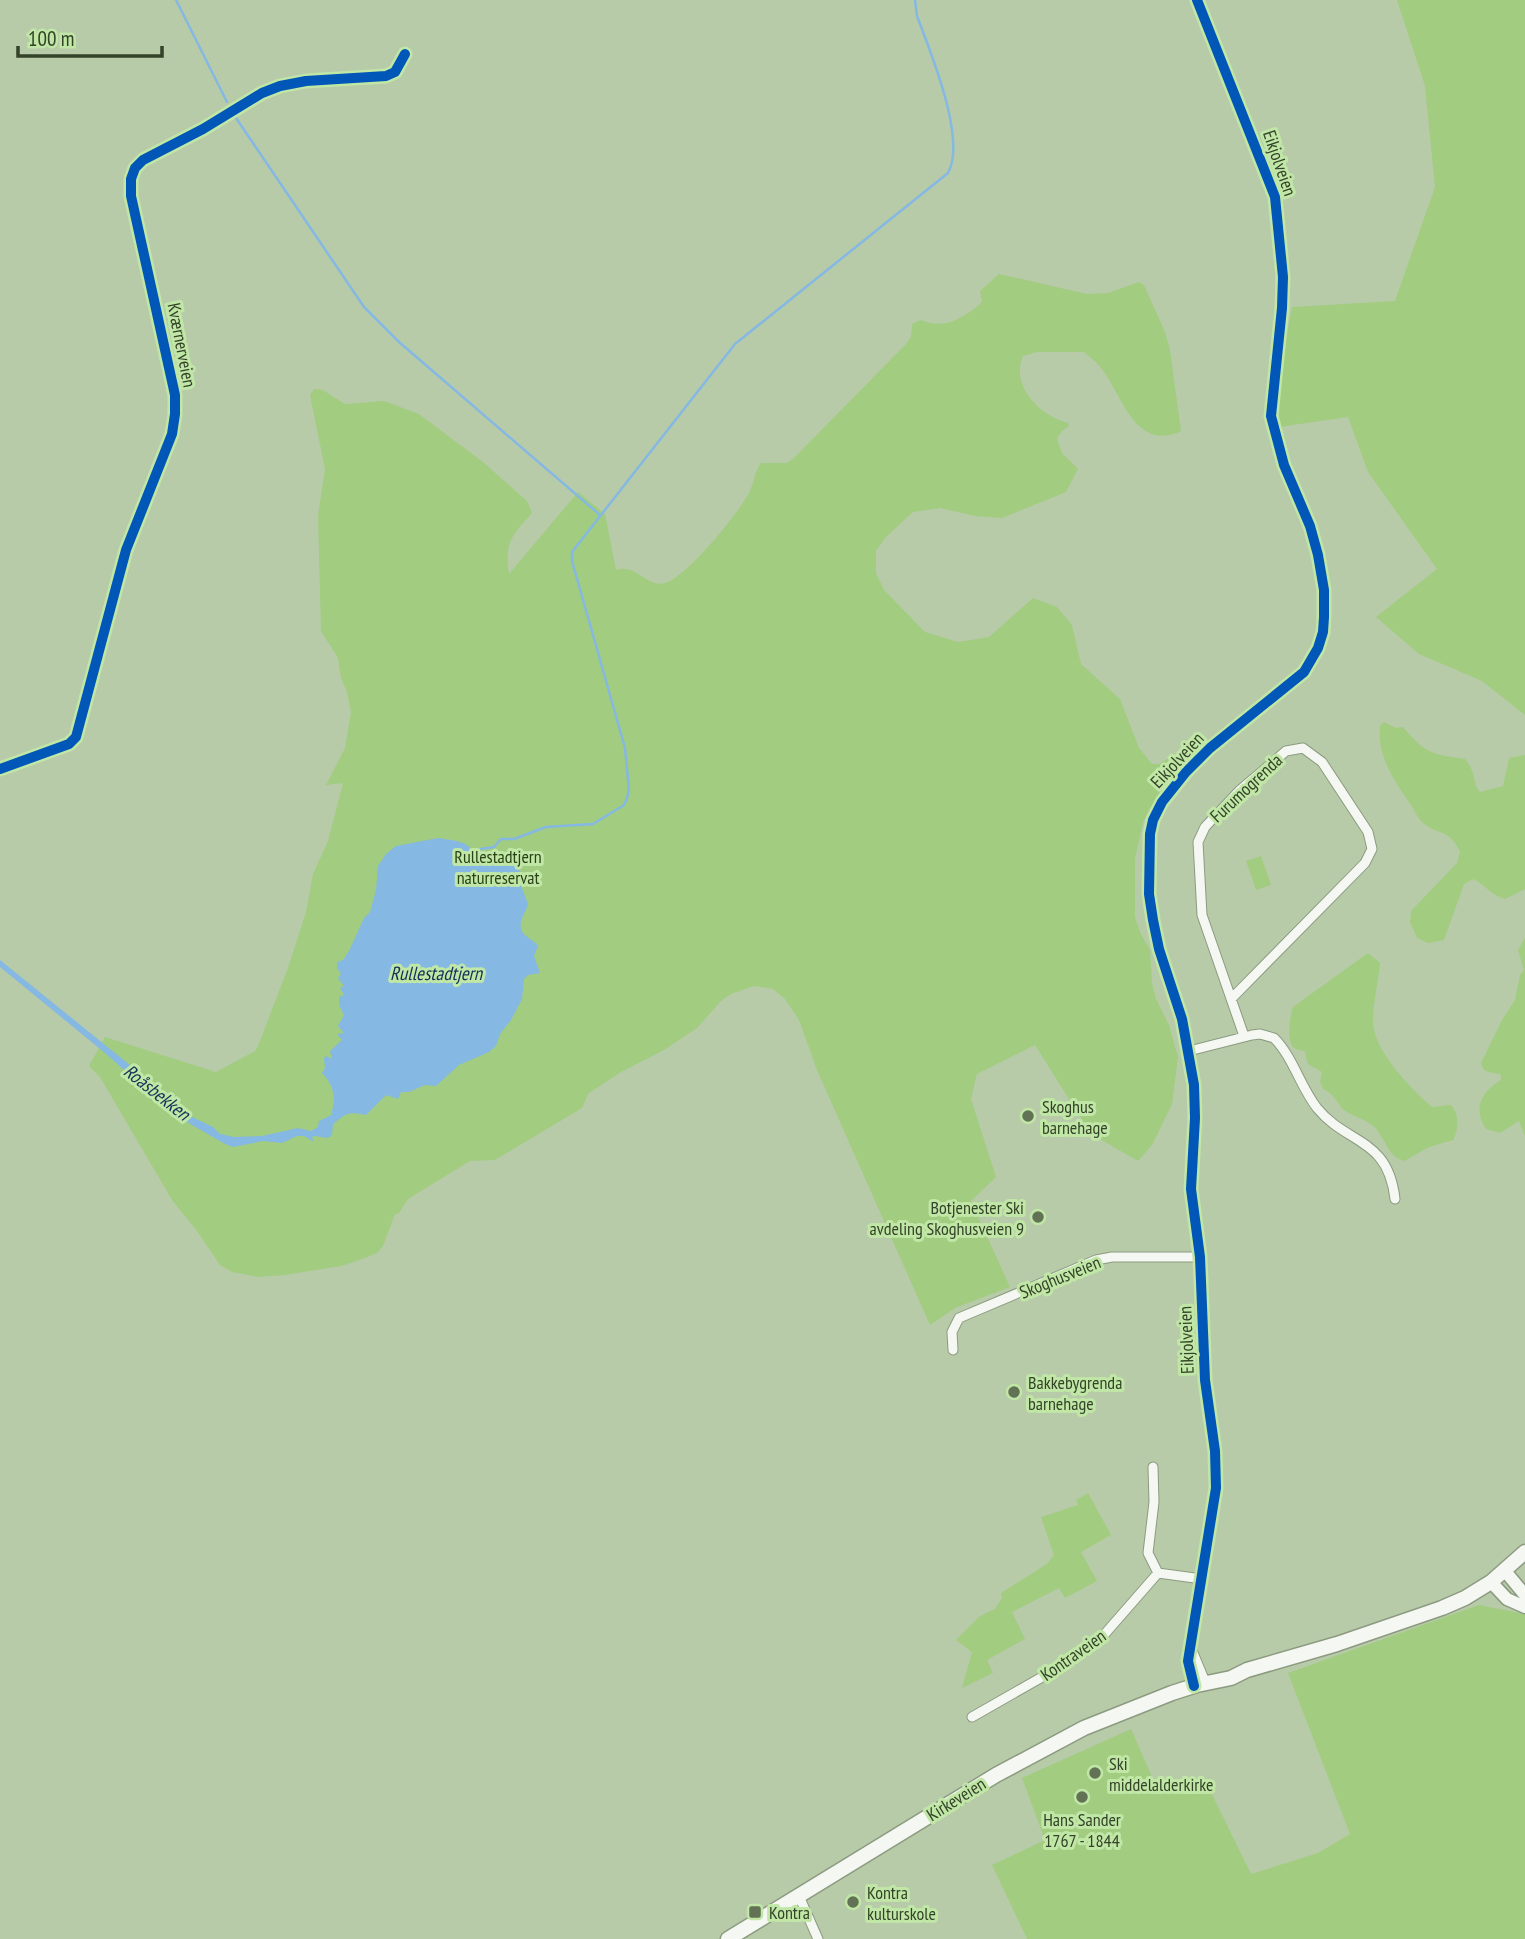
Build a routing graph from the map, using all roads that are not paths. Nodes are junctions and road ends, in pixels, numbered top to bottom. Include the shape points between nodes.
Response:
1 (1197, 0) edge
2 (405, 54) dead end
3 (0, 769) edge
4 (1232, 998) junction
5 (1244, 1037) junction
6 (1189, 1051) junction
7 (1395, 1199) dead end
8 (1200, 1257) junction
9 (953, 1350) dead end
10 (1153, 1466) dead end
11 (1525, 1552) edge
12 (1505, 1571) junction
13 (1158, 1573) junction
14 (1202, 1579) junction
15 (1491, 1582) junction
16 (1525, 1595) edge
17 (1525, 1607) edge
18 (1200, 1683) junction
19 (972, 1717) dead end
20 (799, 1896) junction
21 (728, 1939) edge
22 (818, 1939) edge

1 - 6 street, Eikjolveien via 1275,197 1283,277 1271,416 1318,555 1324,617 1318,648 1304,672 1210,748 1174,785 1153,820 1149,845 1153,920
2 - 3 street, Kværnerveien via 395,72 386,76 306,81 270,89 135,168 131,196 174,395 172,434 126,550 76,737 69,744
4 - 4 street, Furumogrenda via 1202,915 1199,837 1273,761 1286,751 1303,748 1322,762 1368,832 1372,849 1365,863
4 - 5 street, Furumogrenda
5 - 6 street
5 - 7 street via 1260,1034 1278,1041 1317,1107 1382,1161
6 - 8 street, Eikjolveien via 1195,1118 1191,1189
8 - 9 street, Skoghusveien via 1096,1260 959,1318 952,1332
8 - 14 street, Eikjolveien via 1205,1380 1216,1488
10 - 13 street via 1147,1553
11 - 12 main road, Kirkeveien
12 - 15 main road, Kirkeveien
12 - 16 main road
13 - 14 street
13 - 19 street, Kontraveien via 1103,1636 1065,1664
14 - 18 street, Eikjolveien via 1188,1661
15 - 17 main road via 1507,1599
15 - 18 main road, Kirkeveien via 1426,1614 1231,1678
18 - 20 main road, Kirkeveien via 1114,1715 1038,1751
20 - 21 main road, Kirkeveien
20 - 22 street

